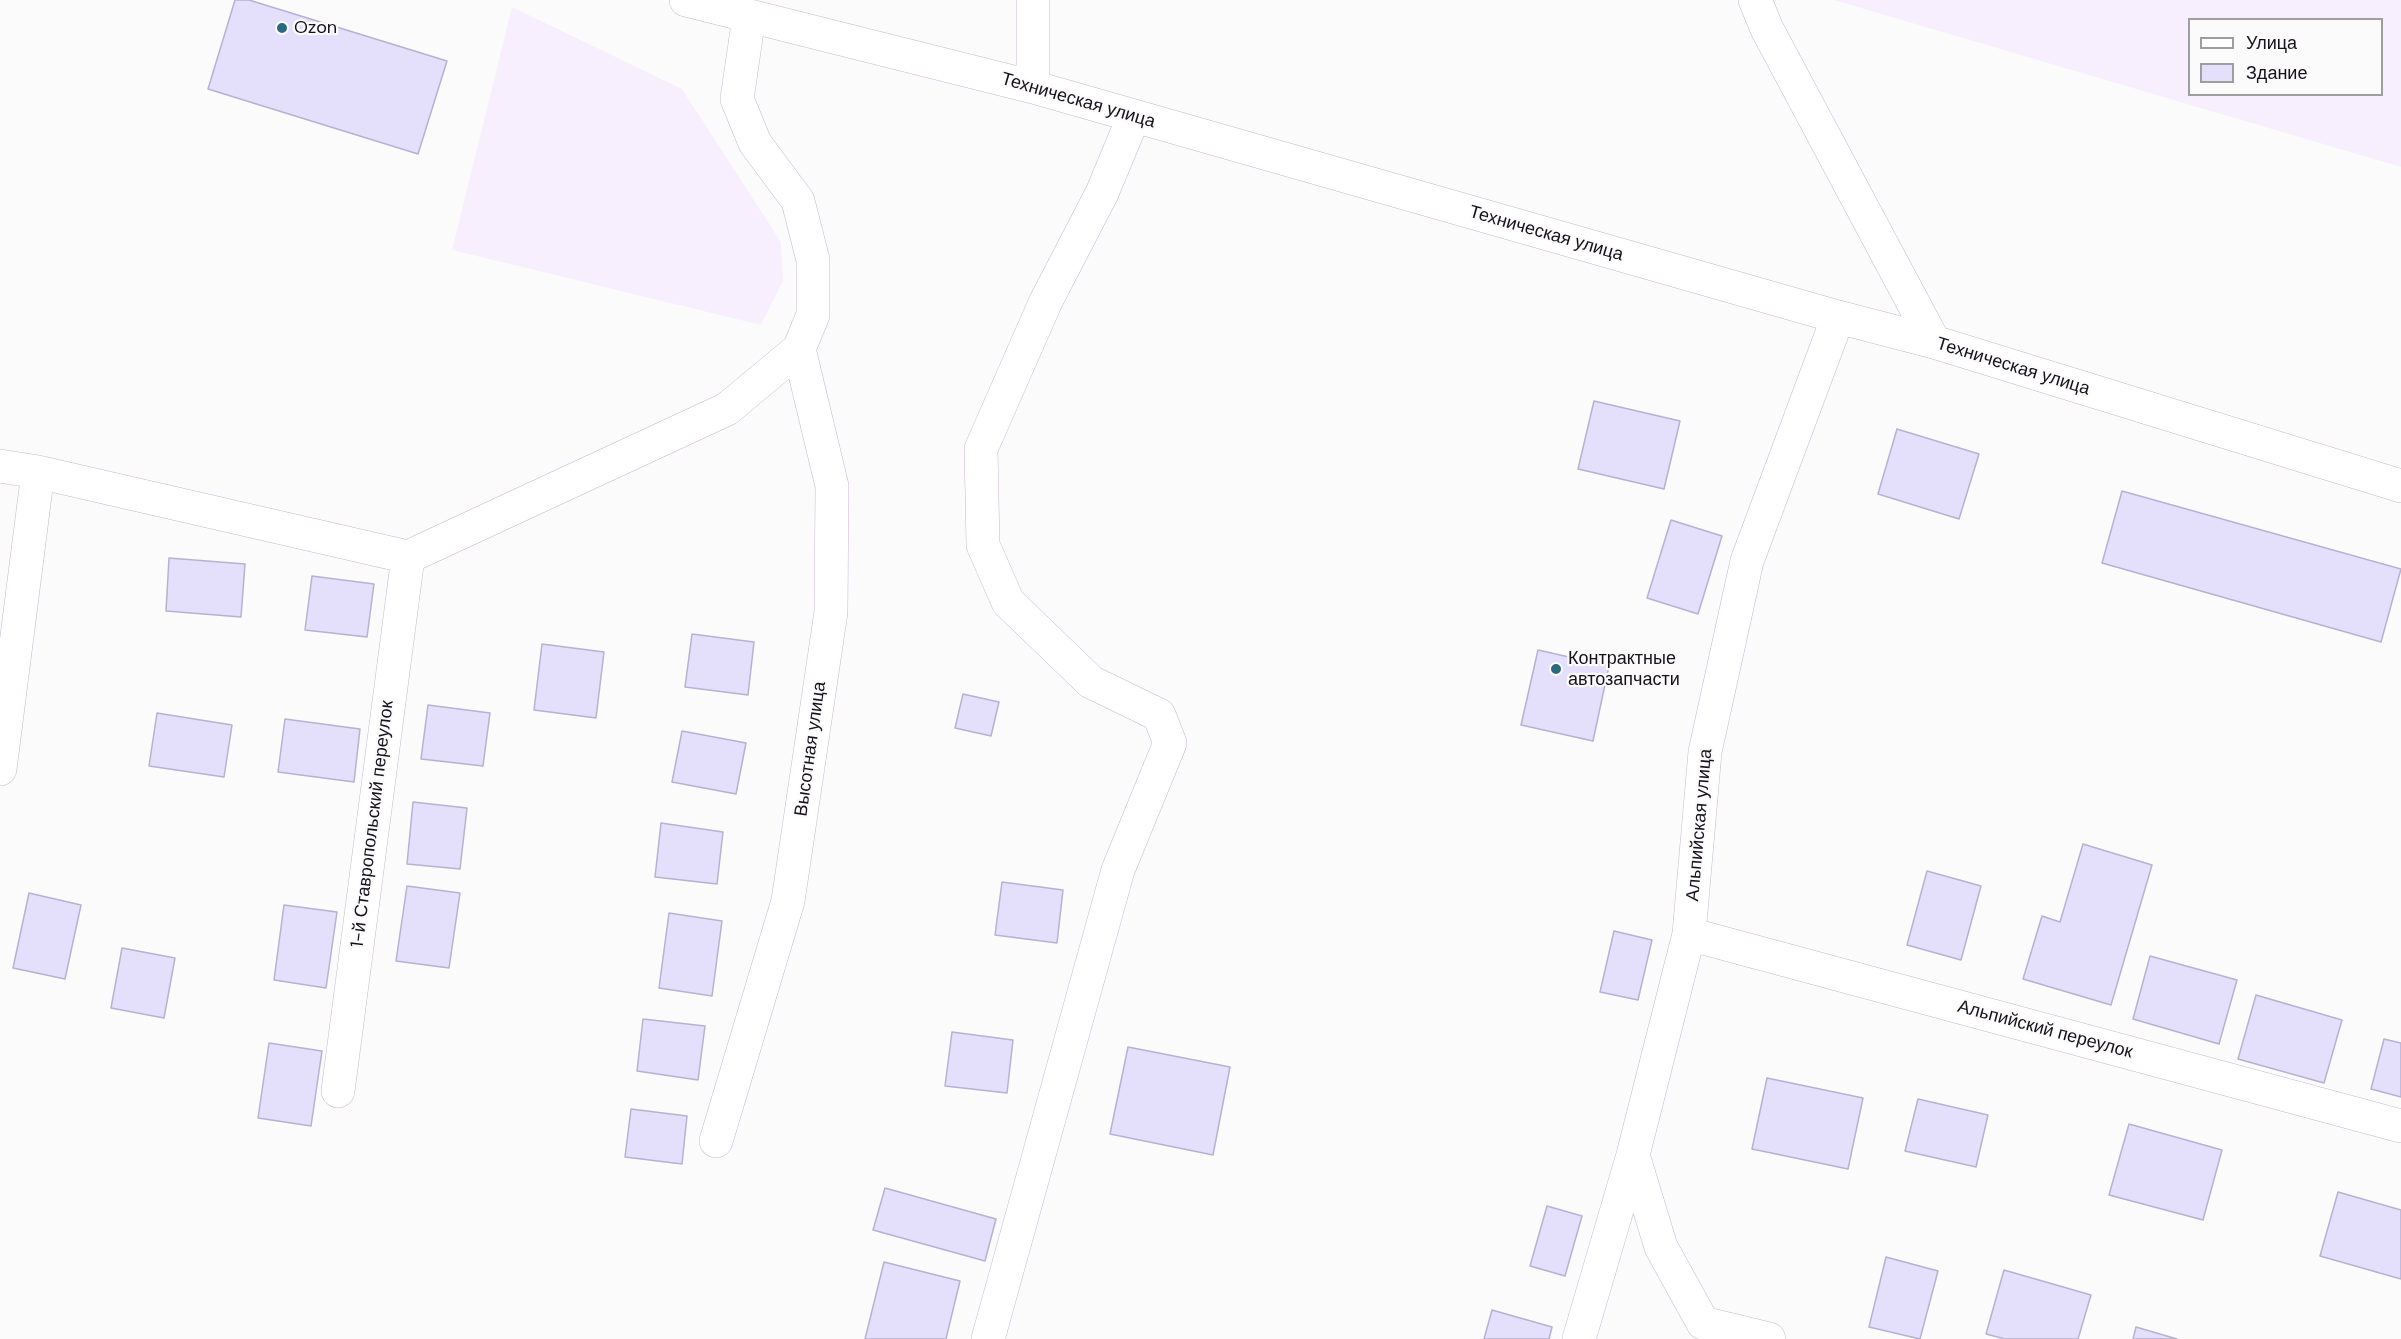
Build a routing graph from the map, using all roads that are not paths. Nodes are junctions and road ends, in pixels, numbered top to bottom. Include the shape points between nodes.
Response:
1 (686, 0) edge
2 (1033, 0) edge
3 (1755, 0) edge
4 (749, 17) junction
5 (1033, 87) junction
6 (1134, 116) junction
7 (1838, 317) junction
8 (1934, 342) junction
9 (799, 349) junction
10 (0, 466) edge
11 (38, 472) junction
12 (2401, 486) edge
13 (408, 557) junction
14 (0, 769) edge
15 (1689, 934) junction
16 (338, 1091) dead end
17 (2401, 1126) edge
18 (716, 1142) dead end
19 (1633, 1155) junction
20 (987, 1339) edge
21 (1579, 1339) edge
22 (1769, 1339) edge

1 - 4 street, Техническая улица
2 - 5 street
3 - 8 street
4 - 5 street, Техническая улица
4 - 9 street via 737,99 755,143 798,201 813,260 813,315
5 - 6 street, Техническая улица
6 - 7 street, Техническая улица
6 - 20 street via 1102,193 1047,301 981,448 983,545 1008,602 1091,682 1159,715 1170,743 1118,870
7 - 8 street, Техническая улица
7 - 15 street, Альпийская улица via 1747,561 1705,752
8 - 12 street, Техническая улица
9 - 13 street via 727,409
9 - 18 street, Высотная улица via 832,486 831,612 788,901
10 - 11 street
11 - 13 street
11 - 14 street
13 - 16 street, 1-й Ставропольский переулок
15 - 17 street, Альпийский переулок
15 - 19 street, Альпийская улица
19 - 21 street, Альпийская улица
19 - 22 street via 1661,1247 1703,1323

